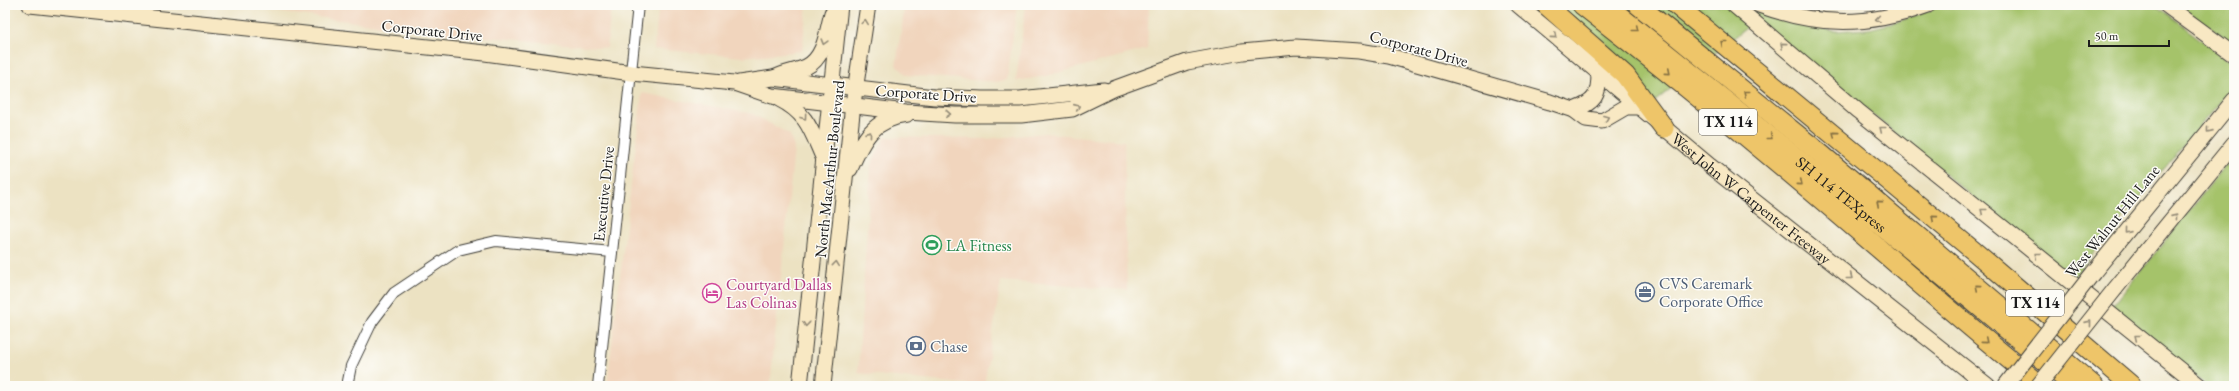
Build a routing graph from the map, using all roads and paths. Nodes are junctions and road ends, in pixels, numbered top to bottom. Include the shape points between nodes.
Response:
1 (30, 5) edge
2 (638, 5) edge
3 (837, 5) edge
4 (840, 5) edge
5 (868, 5) edge
6 (1546, 5) edge
7 (1582, 5) edge
8 (1606, 5) edge
9 (1638, 5) edge
10 (1670, 5) edge
11 (1676, 5) edge
12 (1734, 5) edge
13 (1759, 5) edge
14 (1928, 5) edge
15 (2166, 5) edge
16 (1519, 7) edge
17 (1706, 28) junction
18 (2234, 55) edge
19 (632, 73) junction
20 (1599, 73) junction
21 (773, 78) junction
22 (734, 83) junction
23 (832, 86) junction
24 (856, 88) junction
25 (1113, 89) junction
26 (772, 96) junction
27 (1020, 99) junction
28 (2234, 100) edge
29 (830, 102) junction
30 (853, 104) junction
31 (1639, 107) junction
32 (1574, 110) junction
33 (924, 113) junction
34 (1020, 115) junction
35 (1664, 128) junction
36 (2234, 144) edge
37 (824, 160) junction
38 (845, 180) junction
39 (1871, 242) junction
40 (612, 252) junction
41 (1975, 252) junction
42 (2069, 382) edge
43 (347, 386) edge
44 (598, 386) edge
45 (800, 386) edge
46 (823, 386) edge
47 (1988, 386) edge
48 (2005, 386) edge
49 (2038, 386) edge
50 (2042, 386) edge
51 (2094, 386) edge
52 (2109, 386) edge
53 (2132, 386) edge
54 (2200, 386) edge

1 - 19 main road, Corporate Drive via 485,53
2 - 19 street, Executive Drive
3 -> 21 main road via 816,59 807,67
4 - 23 main road, North MacArthur Boulevard
24 -> 5 main road, North MacArthur Boulevard
6 - 35 highway via 1625,75
7 -> 39 highway, TX 114 via 1660,66
8 -> 42 highway, SH 114 TEXpress via 1910,249
51 -> 9 highway, SH 114 TEXpress via 1821,154
10 - 17 highway
11 - 17 highway, TX 114
54 -> 12 main road via 1858,110
14 -> 13 main road via 1892,16 1851,22 1795,18
15 - 18 main road
16 -> 20 main road, West John W Carpenter Freeway
41 -> 17 highway, TX 114
19 - 22 main road, Corporate Drive
19 - 40 street, Executive Drive
20 - 31 main road, West John W Carpenter Freeway
20 - 32 main road via 1599,89 1595,98
21 - 22 main road, Corporate Drive
21 - 23 main road, Corporate Drive
22 - 26 main road, Corporate Drive
23 - 24 main road, Corporate Drive
23 - 29 main road, North MacArthur Boulevard
24 - 27 main road, Corporate Drive via 934,97
24 - 30 main road, North MacArthur Boulevard
25 - 27 main road, Corporate Drive
25 - 32 main road, Corporate Drive via 1187,62 1242,52 1296,47 1327,48 1389,56
34 -> 25 main road, Corporate Drive via 1072,110
26 - 29 main road, Corporate Drive
26 -> 37 main road via 794,106 804,116
27 - 34 main road
28 -> 48 main road, West Walnut Hill Lane, bridge
29 - 30 main road, Corporate Drive
29 - 37 main road, North MacArthur Boulevard
30 - 33 main road, Corporate Drive
30 - 38 main road, North MacArthur Boulevard
32 -> 31 main road, Corporate Drive via 1586,118 1602,121 1626,107
31 - 35 main road, West John W Carpenter Freeway
33 -> 34 main road, Corporate Drive
38 -> 33 main road via 862,142 871,130 900,116
35 -> 47 main road, West John W Carpenter Freeway
49 -> 36 main road, bridge
37 -> 45 main road, North MacArthur Boulevard
46 -> 38 main road, North MacArthur Boulevard
39 - 42 highway via 1899,254 2044,373
39 -> 50 highway, TX 114 via 1922,288
40 - 43 street via 496,241 458,250 394,292 372,322 351,366
40 - 44 street, Executive Drive
41 - 52 highway via 2033,317
41 - 53 highway, TX 114

